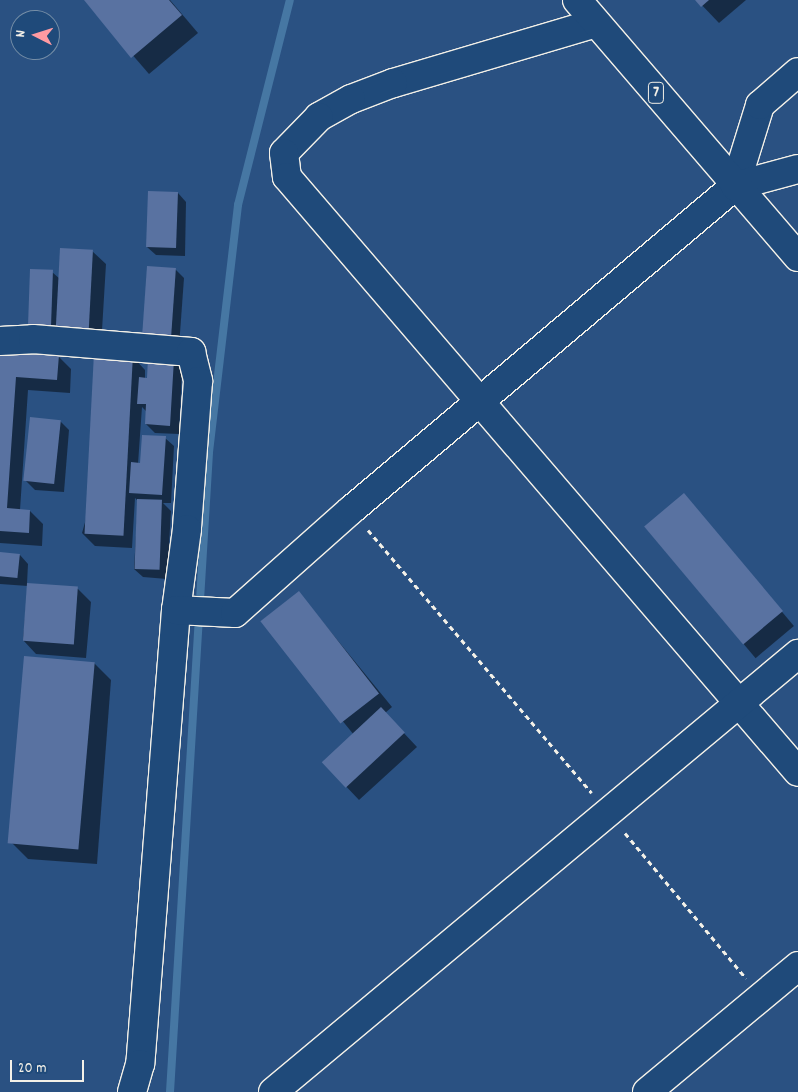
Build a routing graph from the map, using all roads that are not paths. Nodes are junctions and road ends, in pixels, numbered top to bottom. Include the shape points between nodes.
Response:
1 (577, 0) edge
2 (596, 23) junction
3 (798, 72) edge
4 (798, 169) edge
5 (734, 186) junction
6 (798, 257) edge
7 (0, 341) edge
8 (479, 404) junction
9 (176, 610) junction
10 (798, 654) edge
11 (738, 705) junction
12 (798, 772) edge
13 (798, 966) edge
14 (132, 1092) edge
15 (273, 1092) edge
16 (647, 1092) edge

1 - 2 main road, 7
2 - 5 main road, 7
2 - 8 main road via 393,83 351,99 319,117 284,152 287,178
3 - 5 main road via 760,105
4 - 5 main road
5 - 6 main road, 7
5 - 8 main road
7 - 9 main road via 33,339 191,352 198,381 187,529
8 - 9 main road via 351,510 235,613
8 - 11 main road
9 - 14 main road via 140,1064
10 - 11 main road
11 - 12 main road
11 - 15 main road
13 - 16 main road

